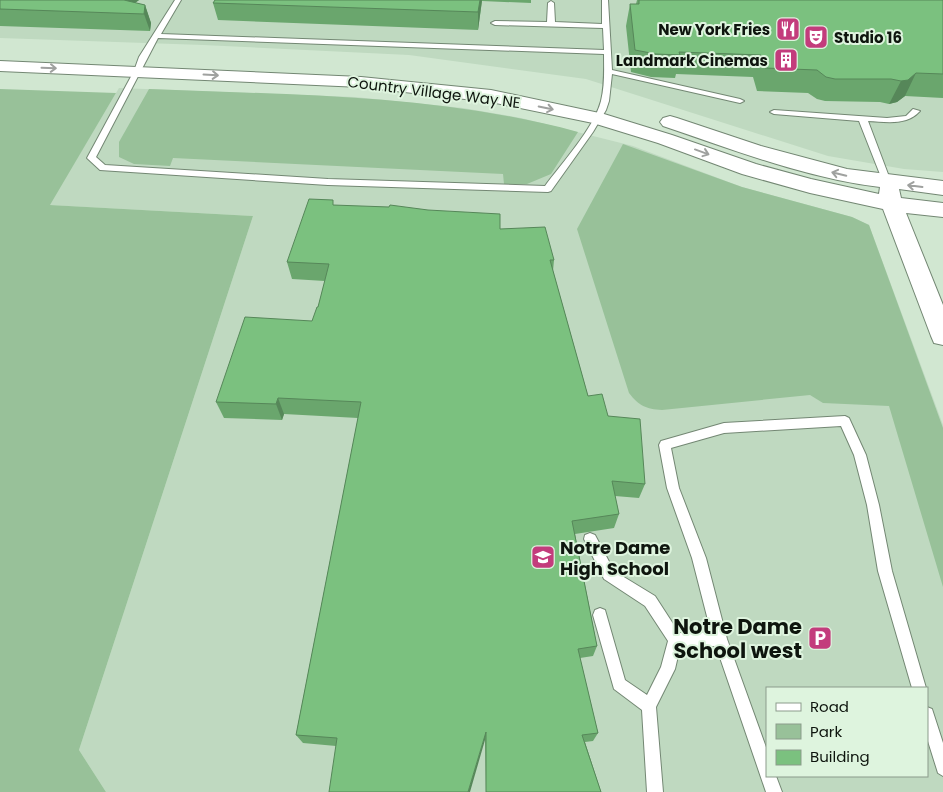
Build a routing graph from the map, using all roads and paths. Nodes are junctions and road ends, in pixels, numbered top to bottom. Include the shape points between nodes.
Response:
1 (178, 0) edge
2 (605, 0) edge
3 (551, 3) dead end
4 (495, 23) dead end
5 (551, 25) junction
6 (605, 26) junction
7 (156, 36) junction
8 (0, 51) edge
9 (607, 52) junction
10 (141, 64) junction
11 (0, 66) edge
12 (411, 70) dead end
13 (607, 71) junction
14 (448, 74) dead end
15 (740, 101) dead end
16 (601, 110) junction
17 (916, 111) dead end
18 (774, 112) dead end
19 (862, 118) junction
20 (943, 188) edge
21 (890, 193) junction
22 (943, 210) edge
23 (943, 336) edge
24 (590, 539) dead end
25 (600, 615) dead end
26 (720, 639) junction
27 (675, 640) junction
28 (919, 687) edge
29 (649, 706) junction
30 (928, 717) edge
31 (943, 768) edge
32 (766, 771) edge
33 (768, 777) edge
34 (654, 792) edge
35 (774, 792) edge

1 - 7 lane
2 - 6 lane
3 - 5 lane
4 - 5 lane
5 - 6 lane
6 - 9 lane
7 - 9 lane
7 - 10 lane
8 - 10 street, Country Village Way NE
9 - 13 lane
11 -> 10 street, Country Village Way NE
10 - 12 street, Country Village Way NE via 362,66
10 -> 16 street, Country Village Way NE via 426,88
10 - 16 lane via 90,158 103,168 328,182 548,189
13 - 15 lane
13 - 16 lane
14 - 16 street, Country Village Way NE via 501,81
21 -> 16 street, Country Village Way NE via 846,176 646,115
16 -> 21 street, Country Village Way NE via 665,139 748,168 838,193
17 - 19 lane via 908,118
18 - 19 lane
19 - 21 lane
20 -> 21 street, Country Village Way NE
21 - 22 street, Country Village Way NE
21 - 23 street
24 - 27 lane via 609,575 650,601
25 - 29 lane via 619,684
26 - 27 lane
26 - 28 lane via 699,558 673,488 665,445 724,428 845,421 860,456 886,570
26 - 32 lane
27 - 29 lane via 668,669
29 - 34 lane
30 - 31 lane
33 - 35 lane

